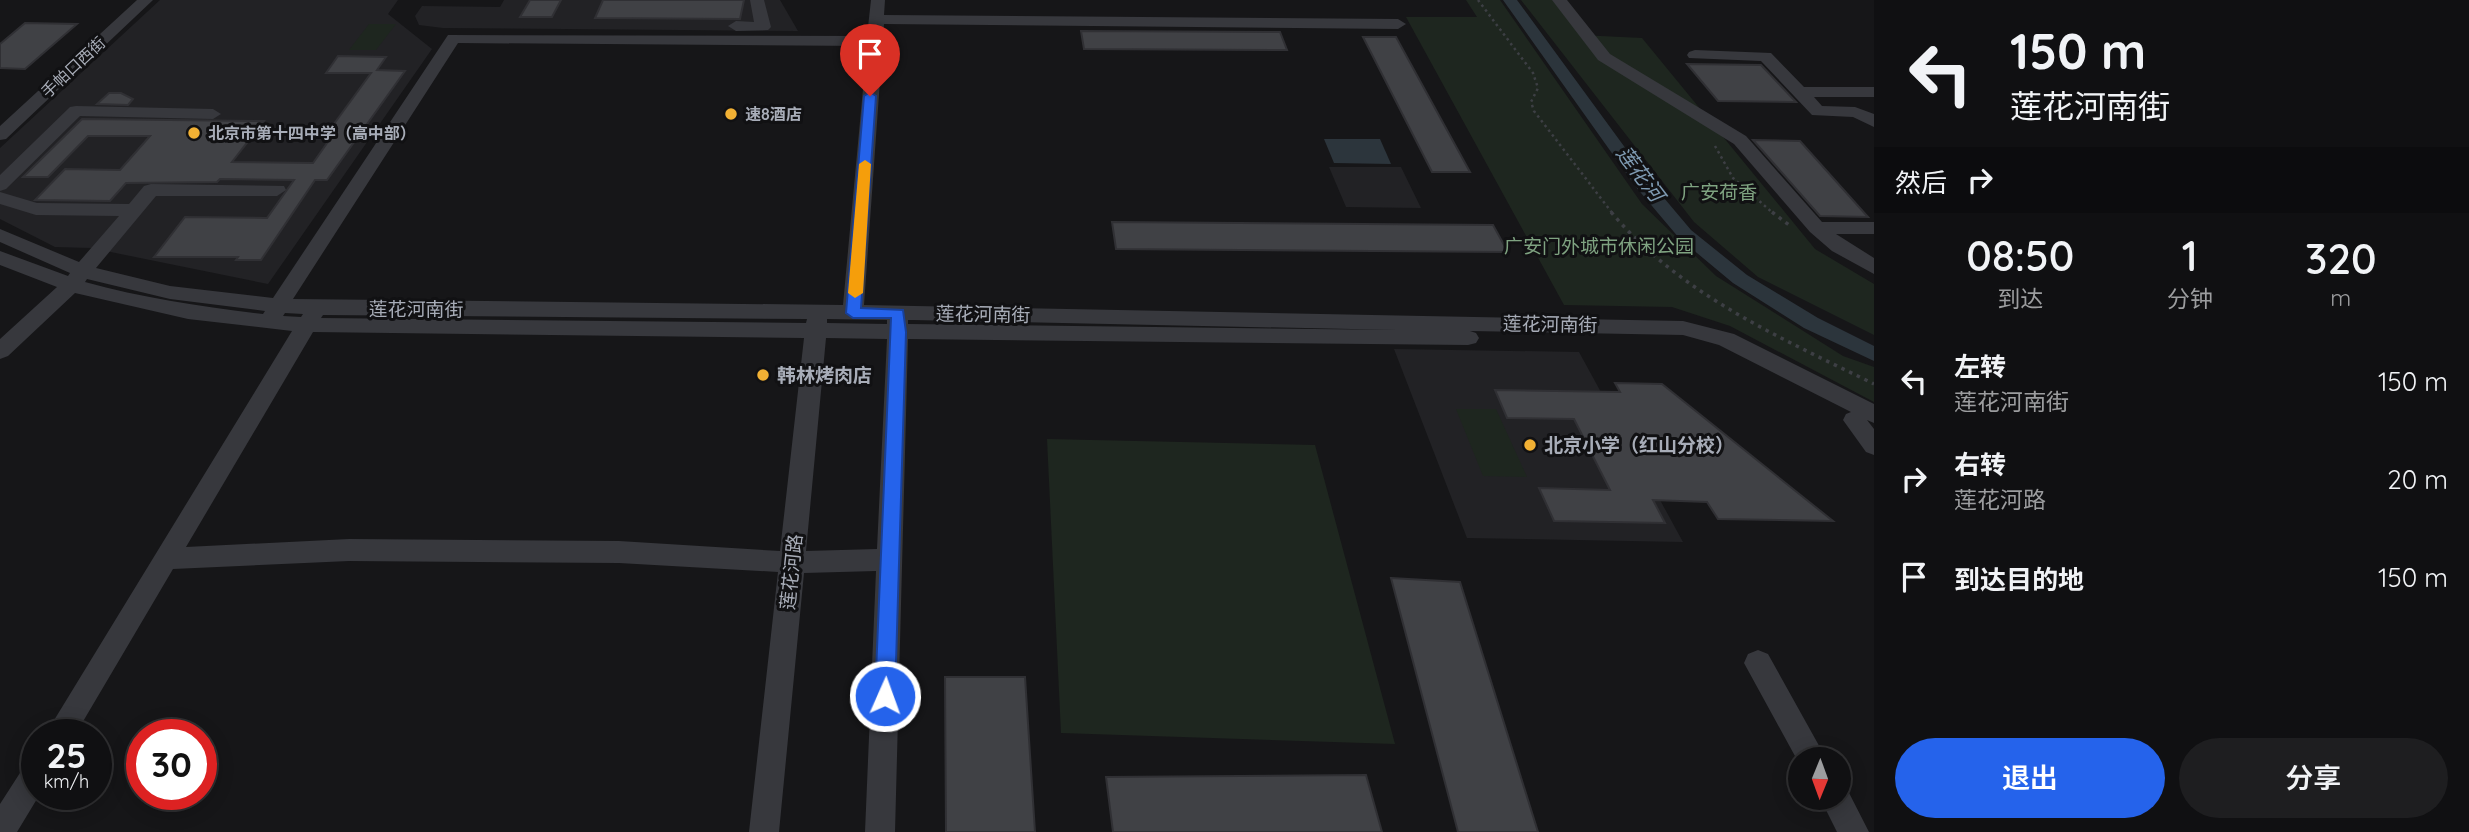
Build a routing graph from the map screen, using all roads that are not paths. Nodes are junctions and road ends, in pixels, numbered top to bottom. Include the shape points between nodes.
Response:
1 (129, 0) edge
2 (146, 0) edge
3 (757, 0) edge
4 (878, 0) edge
5 (1559, 0) edge
6 (877, 19) junction
7 (446, 24) dead end
8 (1398, 24) dead end
9 (874, 41) junction
10 (1695, 55) dead end
11 (1799, 92) junction
12 (1874, 92) edge
13 (26, 110) junction
14 (76, 111) junction
15 (213, 114) dead end
16 (0, 119) edge
17 (1874, 122) edge
18 (0, 135) edge
19 (0, 185) edge
20 (277, 190) dead end
21 (0, 198) edge
22 (135, 210) junction
23 (1817, 228) junction
24 (1874, 228) edge
25 (0, 235) edge
26 (0, 257) edge
27 (1874, 267) edge
28 (77, 278) junction
29 (853, 313) junction
30 (273, 314) junction
31 (312, 317) junction
32 (817, 322) junction
33 (899, 323) junction
34 (0, 351) edge
35 (1867, 421) edge
36 (1874, 446) edge
37 (165, 559) junction
38 (890, 560) junction
39 (792, 562) junction
40 (1758, 663) dead end
41 (69, 719) edge
42 (1806, 747) edge
43 (21, 798) edge
44 (1842, 810) edge
45 (0, 832) edge
46 (764, 832) edge
47 (880, 832) edge
48 (1854, 832) edge

1 - 16 street, 手帕口西街
2 - 13 street, 手帕口西街
3 - 7 street via 764,26
4 - 6 street
5 - 23 street via 1604,57 1740,140
6 - 8 street
6 - 9 street
9 - 29 street
9 - 30 street via 453,38
10 - 11 street via 1765,56
11 - 12 street
11 - 17 street via 1818,111 1850,112
13 - 14 street
13 - 18 street, 手帕口西街
14 - 15 street
14 - 19 street
20 - 22 street via 151,190
21 - 22 street via 36,209
22 - 28 street
23 - 24 street
23 - 27 street
25 - 28 street, 莲花河南街
26 - 28 street, 莲花河南街
28 - 30 street, 莲花河南街 via 107,296 189,313
28 - 34 street
29 - 32 street, 莲花河南街
29 - 33 street, 莲花河南街
30 - 31 street, 莲花河南街
31 - 32 street, 莲花河南街
31 - 37 street
32 - 33 street, 莲花河南街
32 - 39 street, 莲花河路
33 - 35 street, 莲花河南街 via 1667,341 1728,356
33 - 38 street
35 - 36 street
37 - 39 street via 362,550 619,552
37 - 41 street
38 - 39 street
38 - 47 street
39 - 46 street, 莲花河路
40 - 42 street
43 - 45 street
44 - 48 street

